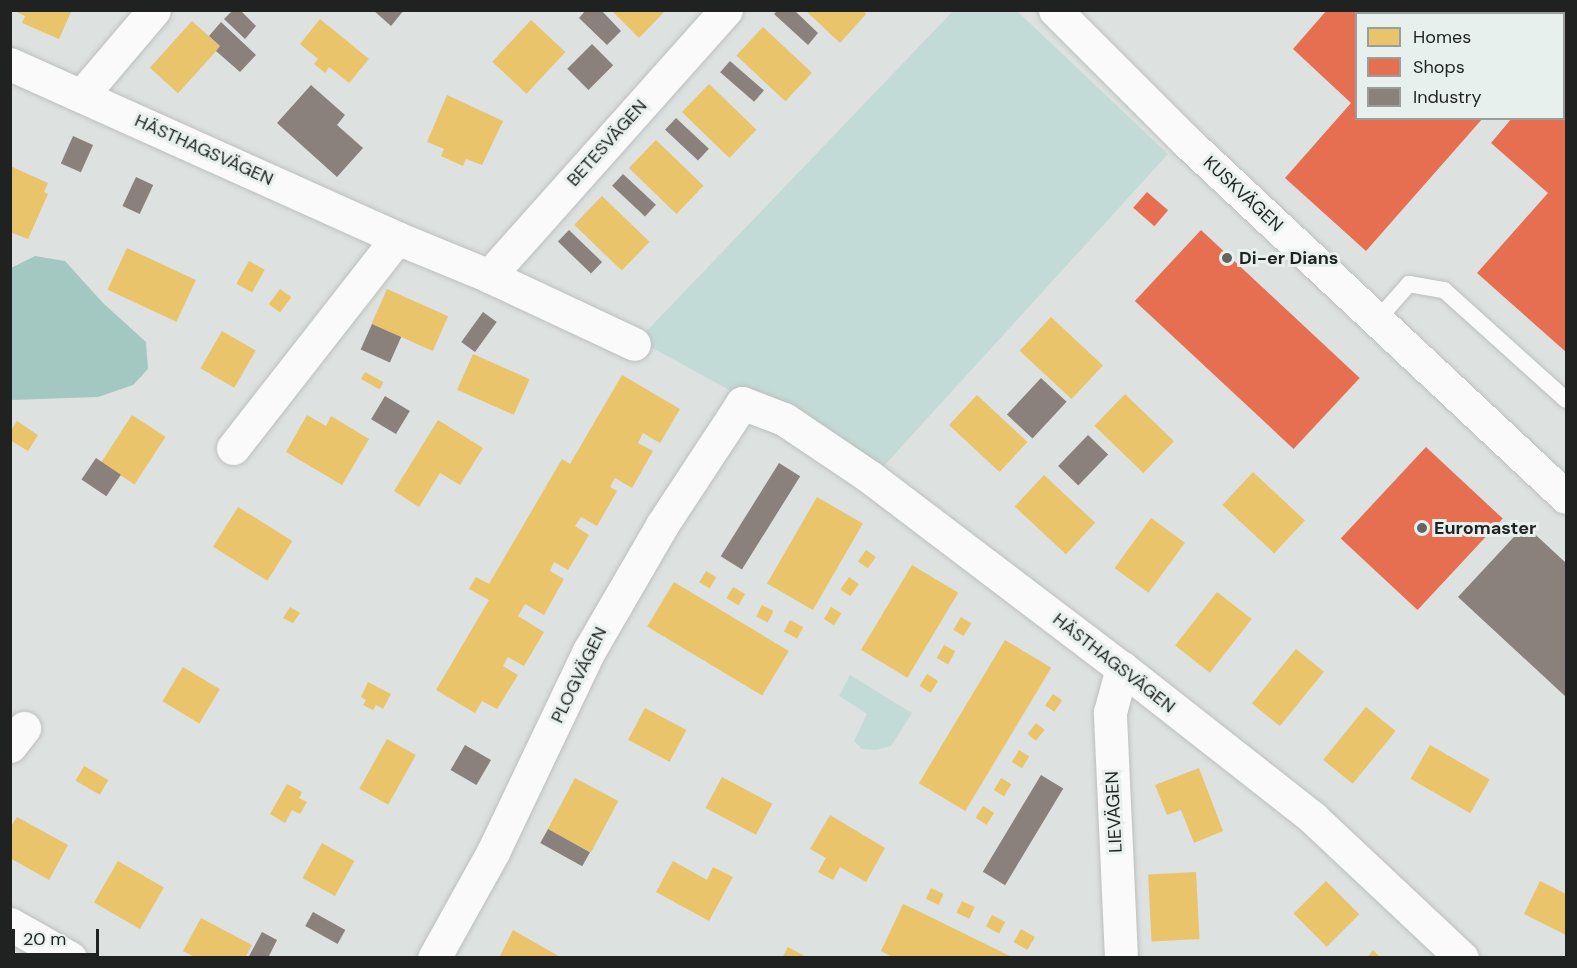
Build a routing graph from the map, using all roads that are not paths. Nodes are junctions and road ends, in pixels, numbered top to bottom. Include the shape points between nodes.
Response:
1 (154, 10) edge
2 (726, 10) edge
3 (1055, 10) edge
4 (10, 64) edge
5 (82, 95) junction
6 (396, 238) junction
7 (489, 276) junction
8 (1378, 319) junction
9 (634, 344) dead end
10 (1566, 400) edge
11 (742, 403) joint
12 (233, 448) dead end
13 (1566, 497) edge
14 (1122, 668) junction
15 (10, 924) edge
16 (70, 957) edge
17 (434, 957) edge
18 (1121, 957) edge
19 (1462, 957) edge

1 - 5 street
2 - 7 street, BETESVÄGEN
3 - 8 street, KUSKVÄGEN via 1187,142
4 - 5 street, HÄSTHAGSVÄGEN
5 - 6 street, HÄSTHAGSVÄGEN
6 - 7 street, HÄSTHAGSVÄGEN
6 - 12 street
7 - 9 street, HÄSTHAGSVÄGEN
8 - 10 lane via 1409,284 1444,290
8 - 13 street, KUSKVÄGEN
11 - 14 street, HÄSTHAGSVÄGEN via 784,419 870,477
11 - 17 street, PLOGVÄGEN via 662,525 589,651 493,852
14 - 18 street, LIEVÄGEN via 1110,712
14 - 19 street, HÄSTHAGSVÄGEN via 1313,818
15 - 16 street

